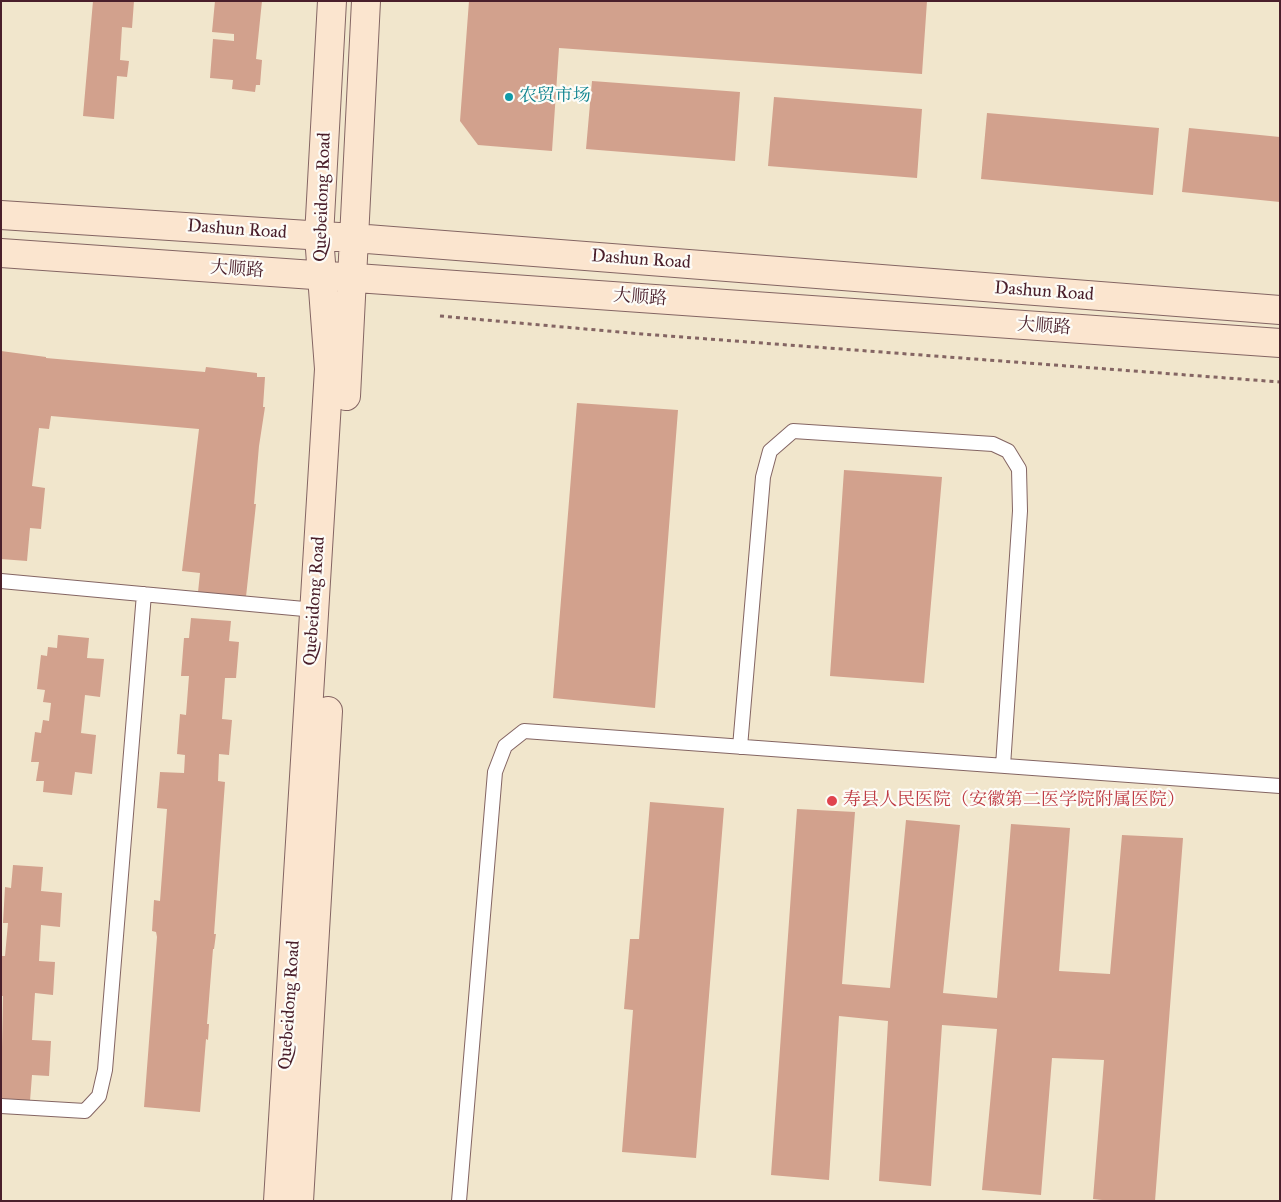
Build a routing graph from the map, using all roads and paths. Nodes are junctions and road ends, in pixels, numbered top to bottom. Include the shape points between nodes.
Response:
1 (332, 1) edge
2 (366, 1) edge
3 (1, 215) edge
4 (319, 236) junction
5 (354, 238) junction
6 (1, 253) edge
7 (321, 276) junction
8 (353, 278) junction
9 (1280, 310) edge
10 (440, 316) dead end
11 (1280, 343) edge
12 (1280, 382) edge
13 (1, 581) edge
14 (144, 594) junction
15 (315, 610) junction
16 (740, 746) junction
17 (1003, 766) junction
18 (1280, 786) edge
19 (1, 1106) edge
20 (278, 1201) edge
21 (300, 1201) edge
22 (459, 1201) edge

1 - 4 street, Quebeidong Road
2 - 5 street, Quebeidong Road
3 - 4 street, Dashun Road
4 - 5 street, Dashun Road
4 - 7 street, Quebeidong Road
5 - 8 street, Quebeidong Road
5 - 9 street, Dashun Road
6 - 7 street, 大顺路
7 - 8 street, 大顺路
7 - 15 street, Quebeidong Road via 330,368
8 - 11 street, 大顺路
8 - 21 street, Quebeidong Road
10 - 12 path
13 - 14 lane
14 - 15 lane
14 - 19 lane via 105,1070 99,1096 85,1111
15 - 20 street, Quebeidong Road
16 - 17 lane
16 - 17 lane via 762,477 770,452 793,431 993,444 1008,451 1019,469 1020,511
16 - 22 lane via 524,731 505,746 495,772
17 - 18 lane

